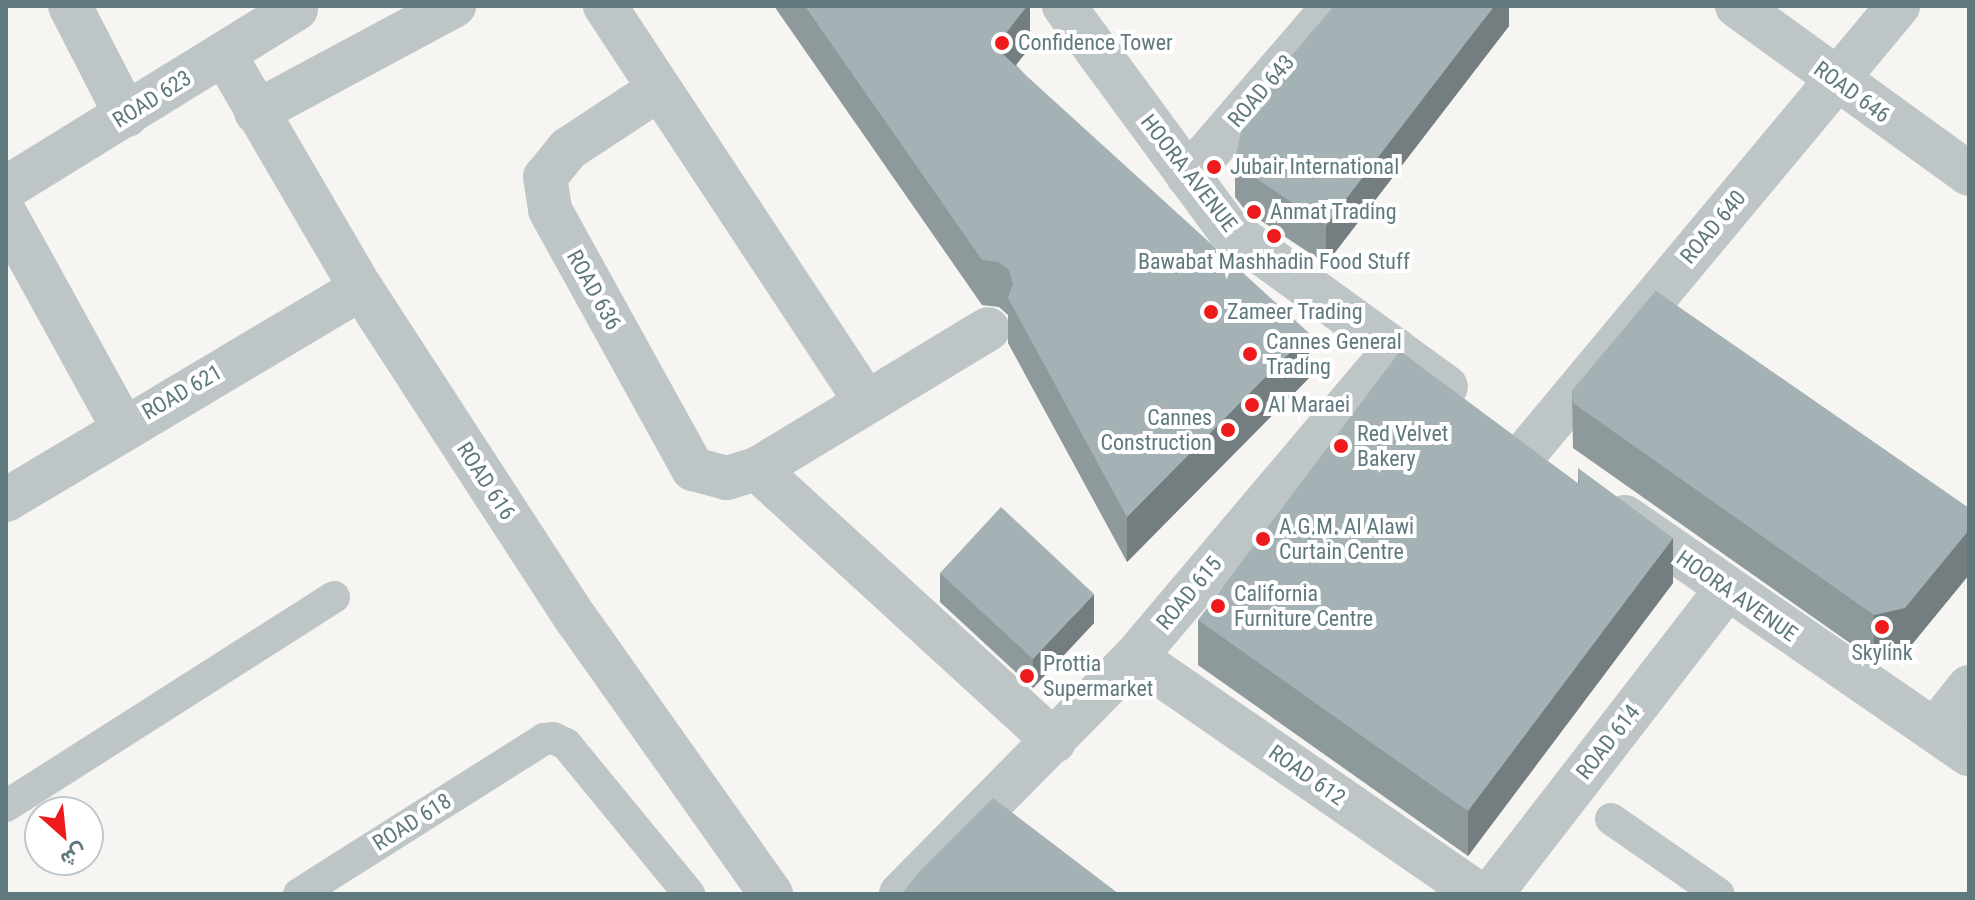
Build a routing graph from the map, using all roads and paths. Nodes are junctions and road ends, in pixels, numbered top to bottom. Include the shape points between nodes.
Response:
1 (70, 6) edge
2 (454, 6) edge
3 (605, 6) edge
4 (1064, 6) edge
5 (1334, 6) edge
6 (1737, 6) edge
7 (1898, 6) edge
8 (296, 7) edge
9 (224, 54) junction
10 (333, 68) junction
11 (1835, 81) junction
12 (659, 89) junction
13 (256, 112) junction
14 (126, 115) junction
15 (1969, 174) edge
16 (1188, 176) junction
17 (6, 188) edge
18 (6, 215) edge
19 (361, 288) junction
20 (988, 329) dead end
21 (1395, 349) junction
22 (866, 402) junction
23 (122, 426) junction
24 (1529, 449) junction
25 (757, 469) junction
26 (6, 500) edge
27 (1726, 590) junction
28 (334, 597) dead end
29 (1135, 657) junction
30 (1969, 687) edge
31 (1054, 741) junction
32 (1952, 742) edge
33 (6, 806) edge
34 (1611, 819) dead end
35 (299, 894) edge
36 (689, 894) edge
37 (771, 894) edge
38 (901, 894) edge
39 (1479, 894) edge
40 (1491, 894) edge
41 (1719, 894) edge

1 - 14 street
2 - 10 street
3 - 12 street
4 - 16 street, HOORA AVENUE
5 - 16 street, ROAD 643
6 - 11 street, ROAD 646
7 - 11 street, ROAD 640
8 - 9 street, ROAD 623
8 - 10 street
9 - 13 street, ROAD 616
9 - 14 street, ROAD 623
10 - 13 street
11 - 15 street, ROAD 646
11 - 24 street, ROAD 640
12 - 22 street
12 - 25 street, ROAD 636 via 568,149 545,177 550,210 693,469 727,478
13 - 19 street, ROAD 616
14 - 17 street, ROAD 623
16 - 21 street, HOORA AVENUE via 1228,229
18 - 23 street
19 - 23 street, ROAD 621
19 - 37 street, ROAD 616 via 577,620
20 - 22 street, ROAD 636
21 - 24 street, HOORA AVENUE
21 - 29 street, ROAD 615
22 - 25 street, ROAD 636
23 - 26 street, ROAD 621
24 - 27 street, HOORA AVENUE
25 - 31 street
27 - 32 street, HOORA AVENUE
27 - 40 street, ROAD 614
28 - 33 lane
29 - 31 street, ROAD 615
29 - 39 street, ROAD 612
30 - 32 street
31 - 38 street, ROAD 615
34 - 41 lane
35 - 36 lane, ROAD 618 via 544,739 566,744

